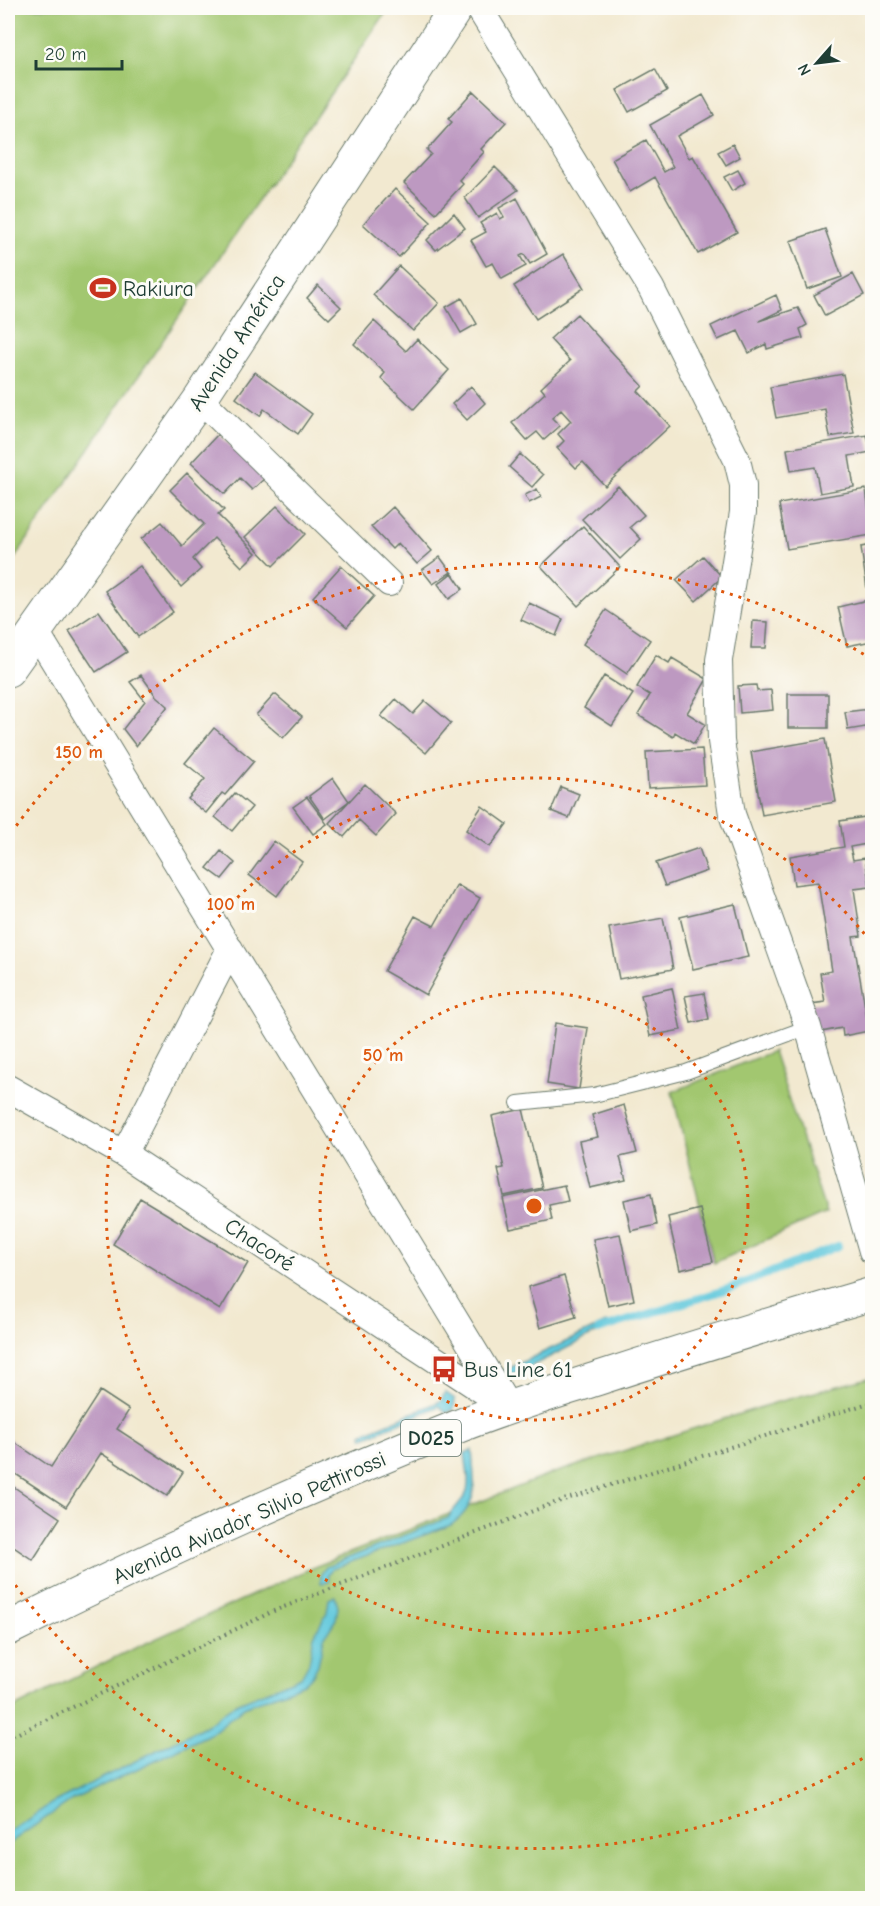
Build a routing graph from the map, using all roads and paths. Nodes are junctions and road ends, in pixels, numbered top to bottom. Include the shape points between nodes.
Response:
1 (456, 8) edge
2 (479, 8) edge
3 (200, 399) junction
4 (389, 583) dead end
5 (35, 630) junction
6 (8, 670) edge
7 (230, 949) junction
8 (808, 1027) junction
9 (8, 1088) edge
10 (518, 1103) dead end
11 (124, 1154) junction
12 (873, 1251) edge
13 (873, 1294) edge
14 (873, 1402) edge
15 (509, 1408) junction
16 (8, 1629) edge
17 (8, 1738) edge

1 - 3 main road, Avenida América
2 - 8 street via 651,288 737,460 743,512 719,660 722,741 732,814
3 - 4 street
3 - 5 main road, Avenida América
5 - 6 main road, Avenida América
5 - 7 street
7 - 11 street
7 - 15 street
8 - 10 lane via 686,1072 594,1095
8 - 12 street
9 - 11 street, Chacoré
11 - 15 street, Chacoré
13 - 15 main road, Avenida Aviador Silvio Pettirossi / D025 via 716,1340
14 - 17 path via 551,1504 276,1610
15 - 16 main road, Avenida Aviador Silvio Pettirossi / D025 via 282,1500

